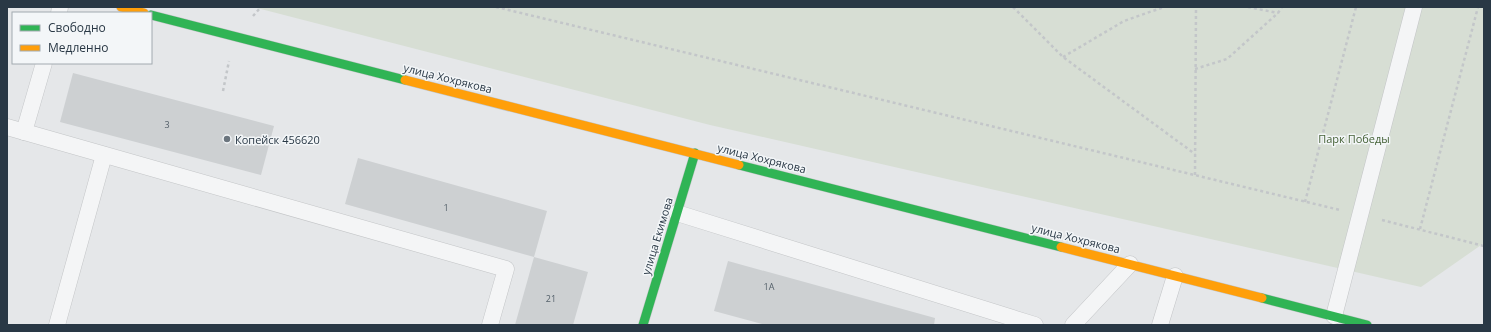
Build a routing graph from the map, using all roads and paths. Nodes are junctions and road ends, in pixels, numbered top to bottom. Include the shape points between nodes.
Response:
1 (121, 7) edge
2 (496, 7) edge
3 (1013, 7) edge
4 (1164, 7) edge
5 (1196, 7) edge
6 (1248, 7) edge
7 (1282, 7) edge
8 (1356, 7) edge
9 (1414, 7) edge
10 (1478, 7) edge
11 (140, 12) edge
12 (1278, 13) junction
13 (152, 15) edge
14 (1063, 57) junction
15 (44, 64) edge
16 (1195, 69) junction
17 (7, 127) edge
18 (24, 132) junction
19 (695, 153) junction
20 (1195, 154) junction
21 (104, 155) junction
22 (1195, 175) junction
23 (1306, 202) junction
24 (1344, 211) dead end
25 (677, 213) junction
26 (1374, 218) dead end
27 (1420, 229) junction
28 (1484, 246) edge
29 (1130, 264) junction
30 (1175, 276) junction
31 (1334, 316) junction
32 (57, 325) edge
33 (490, 325) edge
34 (643, 325) edge
35 (1034, 325) edge
36 (1073, 325) edge
37 (1160, 325) edge
38 (1367, 325) edge

1 - 11 street
2 - 22 path
3 - 14 path
4 - 14 path via 1124,21
5 - 16 path
6 - 12 path
7 - 12 path
8 - 23 path
9 - 31 lane
10 - 27 path
12 - 16 path via 1227,59
13 - 19 street, улица Хохрякова
14 - 20 path
15 - 18 lane
16 - 20 path
17 - 18 lane
18 - 21 lane
19 - 25 street, улица Екимова
19 - 29 street, улица Хохрякова
20 - 22 path
21 - 32 lane
21 - 33 lane via 506,269
22 - 23 path
23 - 24 path
25 - 34 street, улица Екимова
25 - 35 lane
26 - 27 path
27 - 28 path
29 - 30 street, улица Хохрякова
29 - 36 lane
30 - 31 street, улица Хохрякова
30 - 37 lane
31 - 38 street, улица Хохрякова

